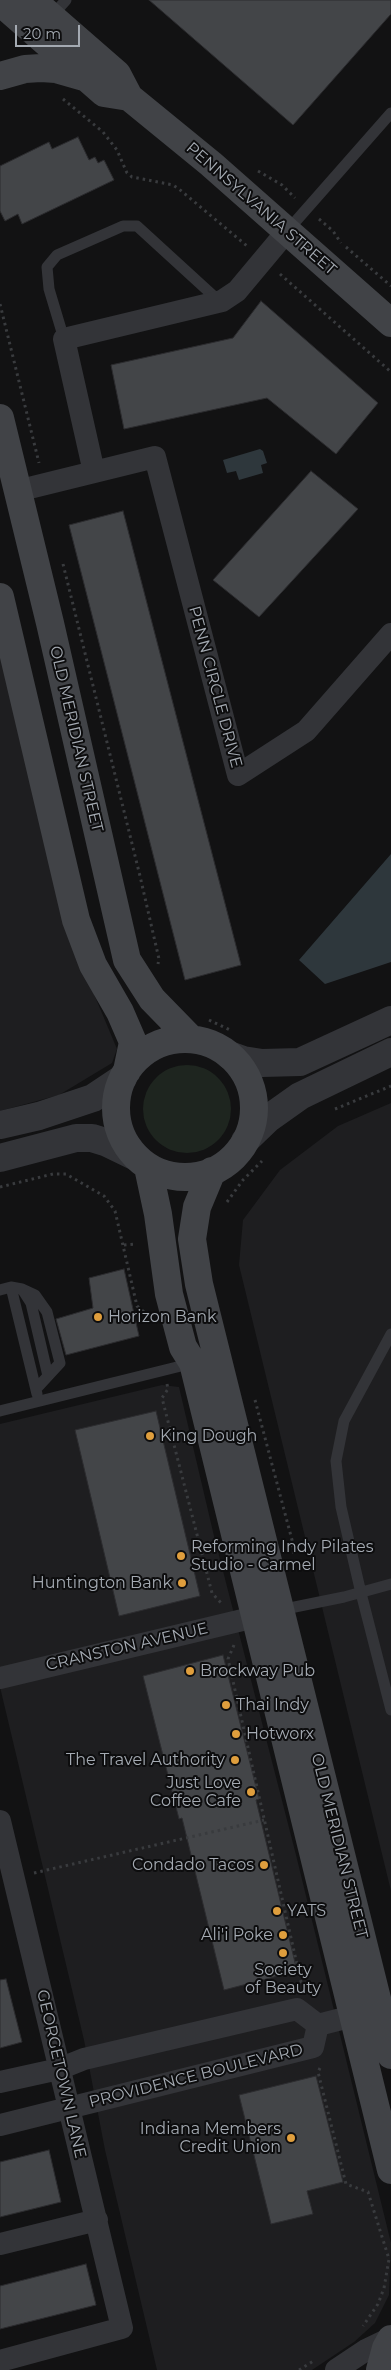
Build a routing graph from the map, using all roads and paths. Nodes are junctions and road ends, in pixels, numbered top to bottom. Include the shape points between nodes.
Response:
1 (0, 2) edge
2 (49, 6) edge
3 (0, 76) edge
4 (89, 78) junction
5 (129, 97) junction
6 (59, 98) dead end
7 (391, 113) edge
8 (288, 230) junction
9 (264, 260) junction
10 (219, 301) junction
11 (0, 304) edge
12 (391, 323) edge
13 (64, 339) junction
14 (391, 372) edge
15 (0, 418) edge
16 (94, 472) junction
17 (23, 489) junction
18 (63, 562) dead end
19 (0, 596) edge
20 (391, 634) edge
21 (158, 968) dead end
22 (391, 1020) edge
23 (199, 1029) junction
24 (230, 1043) junction
25 (391, 1052) edge
26 (125, 1074) junction
27 (391, 1086) edge
28 (332, 1110) dead end
29 (0, 1125) edge
30 (254, 1150) junction
31 (0, 1158) edge
32 (142, 1162) junction
33 (212, 1172) junction
34 (0, 1187) edge
35 (224, 1208) dead end
36 (145, 1243) dead end
37 (124, 1245) junction
38 (11, 1288) edge
39 (156, 1322) dead end
40 (391, 1334) edge
41 (193, 1363) junction
42 (36, 1389) junction
43 (168, 1389) dead end
44 (254, 1396) dead end
45 (39, 1401) junction
46 (0, 1411) edge
47 (294, 1558) dead end
48 (391, 1584) edge
49 (360, 1593) junction
50 (226, 1608) dead end
51 (268, 1614) junction
52 (235, 1647) dead end
53 (0, 1678) edge
54 (391, 1710) edge
55 (264, 1820) junction
56 (0, 1821) edge
57 (14, 1878) junction
58 (312, 1993) dead end
59 (385, 2009) edge
60 (353, 2016) junction
61 (318, 2025) junction
62 (391, 2054) edge
63 (322, 2065) dead end
64 (59, 2069) junction
65 (0, 2082) edge
66 (68, 2108) junction
67 (0, 2125) edge
68 (391, 2170) edge
69 (96, 2220) junction
70 (0, 2244) edge
71 (390, 2259) edge
72 (356, 2332) dead end
73 (391, 2338) edge
74 (0, 2361) edge
75 (329, 2363) edge
76 (299, 2370) edge
77 (380, 2370) edge

1 - 4 main road
2 - 5 main road, PENNSYLVANIA STREET via 117,74
3 - 4 main road via 41,68
4 - 5 main road via 104,93
5 - 8 main road, PENNSYLVANIA STREET
6 - 9 path via 78,109 103,132 132,177 173,185
7 - 8 lane
8 - 9 street
8 - 12 main road, PENNSYLVANIA STREET
9 - 10 street via 237,291
9 - 14 path
10 - 13 street
10 - 13 lane via 137,226 123,226 58,255 47,267 49,289
11 - 17 path
13 - 16 street
15 - 17 main road, OLD MERIDIAN STREET
16 - 17 street, PENN CIRCLE DRIVE
16 - 20 street, PENN CIRCLE DRIVE via 155,457 238,776 306,732
17 - 23 main road, OLD MERIDIAN STREET via 127,960 152,999
18 - 21 path via 159,959
19 - 26 main road via 76,920 93,965 133,1042
22 - 24 street via 300,1062 243,1060
23 - 24 path
23 - 24 main road via 205,1042
23 - 26 main road via 155,1046 136,1060
24 - 30 main road via 254,1102 251,1129
25 - 30 street via 300,1096 269,1118
26 - 29 street via 93,1098
26 - 32 main road via 118,1091 117,1120 124,1140
27 - 28 path
30 - 33 main road via 231,1159
30 - 35 path via 243,1180
31 - 32 street via 76,1138 92,1138
32 - 33 main road via 158,1172 180,1177
32 - 41 main road, OLD MERIDIAN STREET via 158,1214 168,1294 183,1347
33 - 51 main road, OLD MERIDIAN STREET via 197,1207 192,1249
34 - 37 path via 53,1174 76,1178 110,1202
36 - 37 path
37 - 39 path via 138,1306
38 - 42 lane
38 - 42 lane via 31,1304 48,1376
40 - 49 lane via 344,1421 336,1461 341,1507
41 - 45 lane
41 - 51 main road, OLD MERIDIAN STREET
42 - 45 lane
43 - 50 path via 162,1398 212,1593
44 - 47 path
45 - 46 lane
48 - 49 lane
49 - 51 lane
49 - 54 lane
51 - 53 street, CRANSTON AVENUE
51 - 59 main road, OLD MERIDIAN STREET
51 - 60 main road, OLD MERIDIAN STREET
52 - 55 path via 228,1659
55 - 57 path
55 - 58 path via 301,1982
56 - 57 street, GEORGETOWN LANE
57 - 64 street, GEORGETOWN LANE
59 - 62 main road, OLD MERIDIAN STREET
60 - 61 street, PROVIDENCE BOULEVARD
60 - 68 main road, OLD MERIDIAN STREET
61 - 64 street, PROVIDENCE BOULEVARD via 297,2009 84,2059
61 - 66 street, PROVIDENCE BOULEVARD via 312,2047
63 - 71 path via 318,2072 346,2184 368,2192
64 - 65 street, PROVIDENCE BOULEVARD
64 - 66 street, GEORGETOWN LANE
66 - 67 street, PROVIDENCE BOULEVARD
66 - 69 street, GEORGETOWN LANE
69 - 70 street
69 - 74 street, GEORGETOWN LANE via 122,2328
71 - 72 path via 378,2304
73 - 75 street
73 - 77 main road
75 - 76 path

